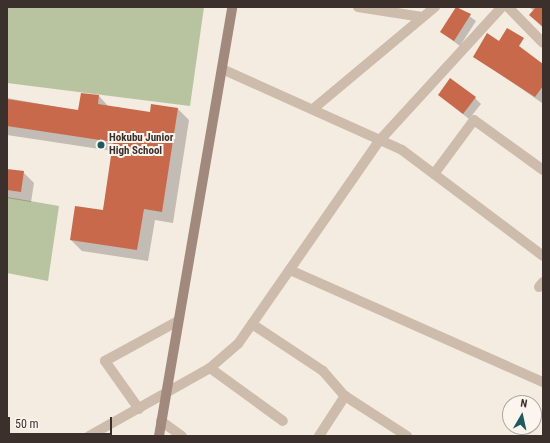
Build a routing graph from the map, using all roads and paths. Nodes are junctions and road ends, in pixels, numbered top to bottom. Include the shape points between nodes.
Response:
1 (232, 7) edge
2 (358, 7) edge
3 (435, 7) edge
4 (502, 7) edge
5 (508, 7) edge
6 (422, 17) junction
7 (543, 43) edge
8 (222, 69) junction
9 (313, 109) junction
10 (379, 141) junction
11 (543, 170) edge
12 (434, 174) junction
13 (543, 256) edge
14 (290, 270) junction
15 (178, 321) junction
16 (252, 324) junction
17 (210, 368) junction
18 (542, 380) edge
19 (166, 392) junction
20 (345, 396) junction
21 (139, 409) junction
22 (161, 421) junction
23 (283, 421) dead end
24 (89, 436) edge
25 (159, 436) edge
26 (182, 436) edge
27 (319, 436) edge
28 (407, 436) edge

1 - 8 street
2 - 6 street
3 - 6 street
4 - 10 street
5 - 7 street
6 - 9 street
8 - 9 street
8 - 15 street
9 - 10 street
10 - 12 street via 402,150
10 - 14 street
11 - 12 street via 474,120
12 - 13 street
14 - 16 street
14 - 18 street
15 - 19 street
15 - 21 street via 105,361
16 - 17 street via 238,344
16 - 20 street via 323,371
17 - 19 street
17 - 23 street
19 - 21 street
19 - 22 street
20 - 27 street
20 - 28 street
21 - 24 street
22 - 25 street
22 - 26 street

